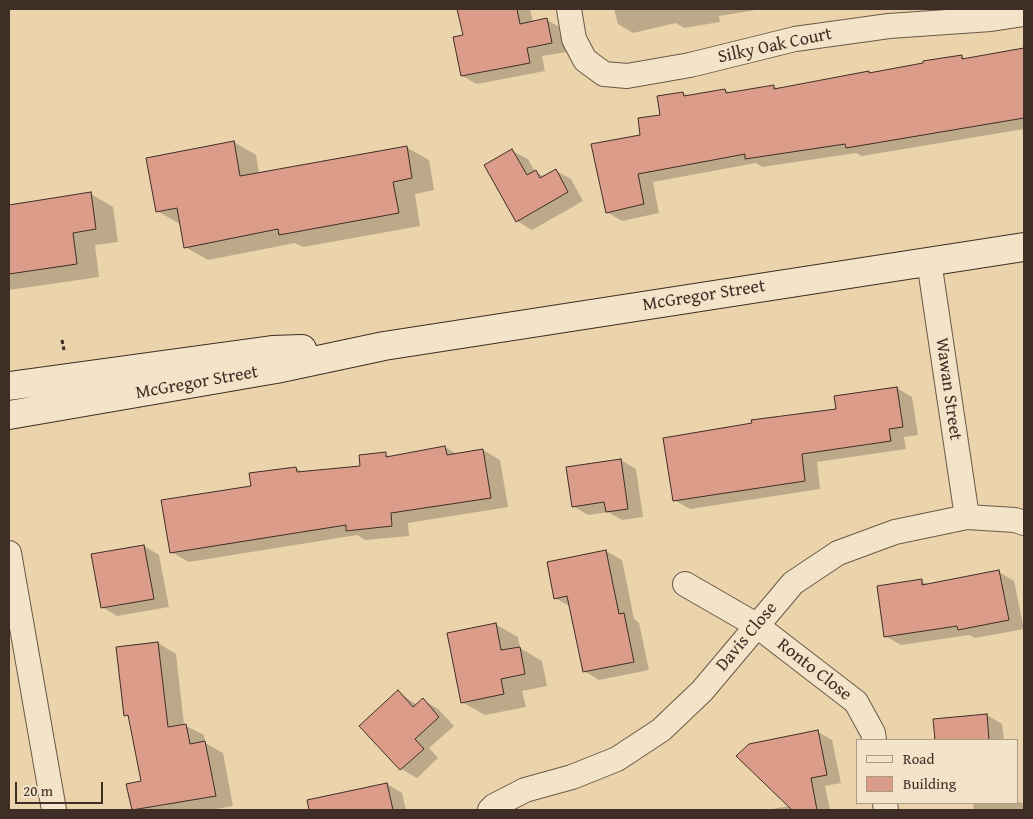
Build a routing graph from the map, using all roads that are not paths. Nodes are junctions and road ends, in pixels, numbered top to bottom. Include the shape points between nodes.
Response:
1 (569, 9) edge
2 (1024, 14) edge
3 (1024, 247) edge
4 (930, 261) junction
5 (384, 346) junction
6 (9, 386) edge
7 (9, 415) edge
8 (967, 517) junction
9 (1024, 523) edge
10 (9, 553) edge
11 (684, 584) dead end
12 (756, 625) junction
13 (874, 739) edge
14 (47, 809) edge
15 (490, 810) edge

1 - 2 street, Silky Oak Court via 574,39 585,60 604,74 627,76 690,65 795,39 898,25
3 - 4 main road, McGregor Street
4 - 5 main road, McGregor Street
4 - 8 street, Wawan Street
5 - 6 main road, McGregor Street via 272,350
5 - 7 main road, McGregor Street via 276,369
8 - 9 street, Davis Close
8 - 12 street, Davis Close via 895,532 838,553 793,583
10 - 14 street
11 - 12 street, Ronto Close
12 - 13 street, Ronto Close via 856,702
12 - 15 street, Davis Close via 702,691 661,730 617,759 572,777 524,790

